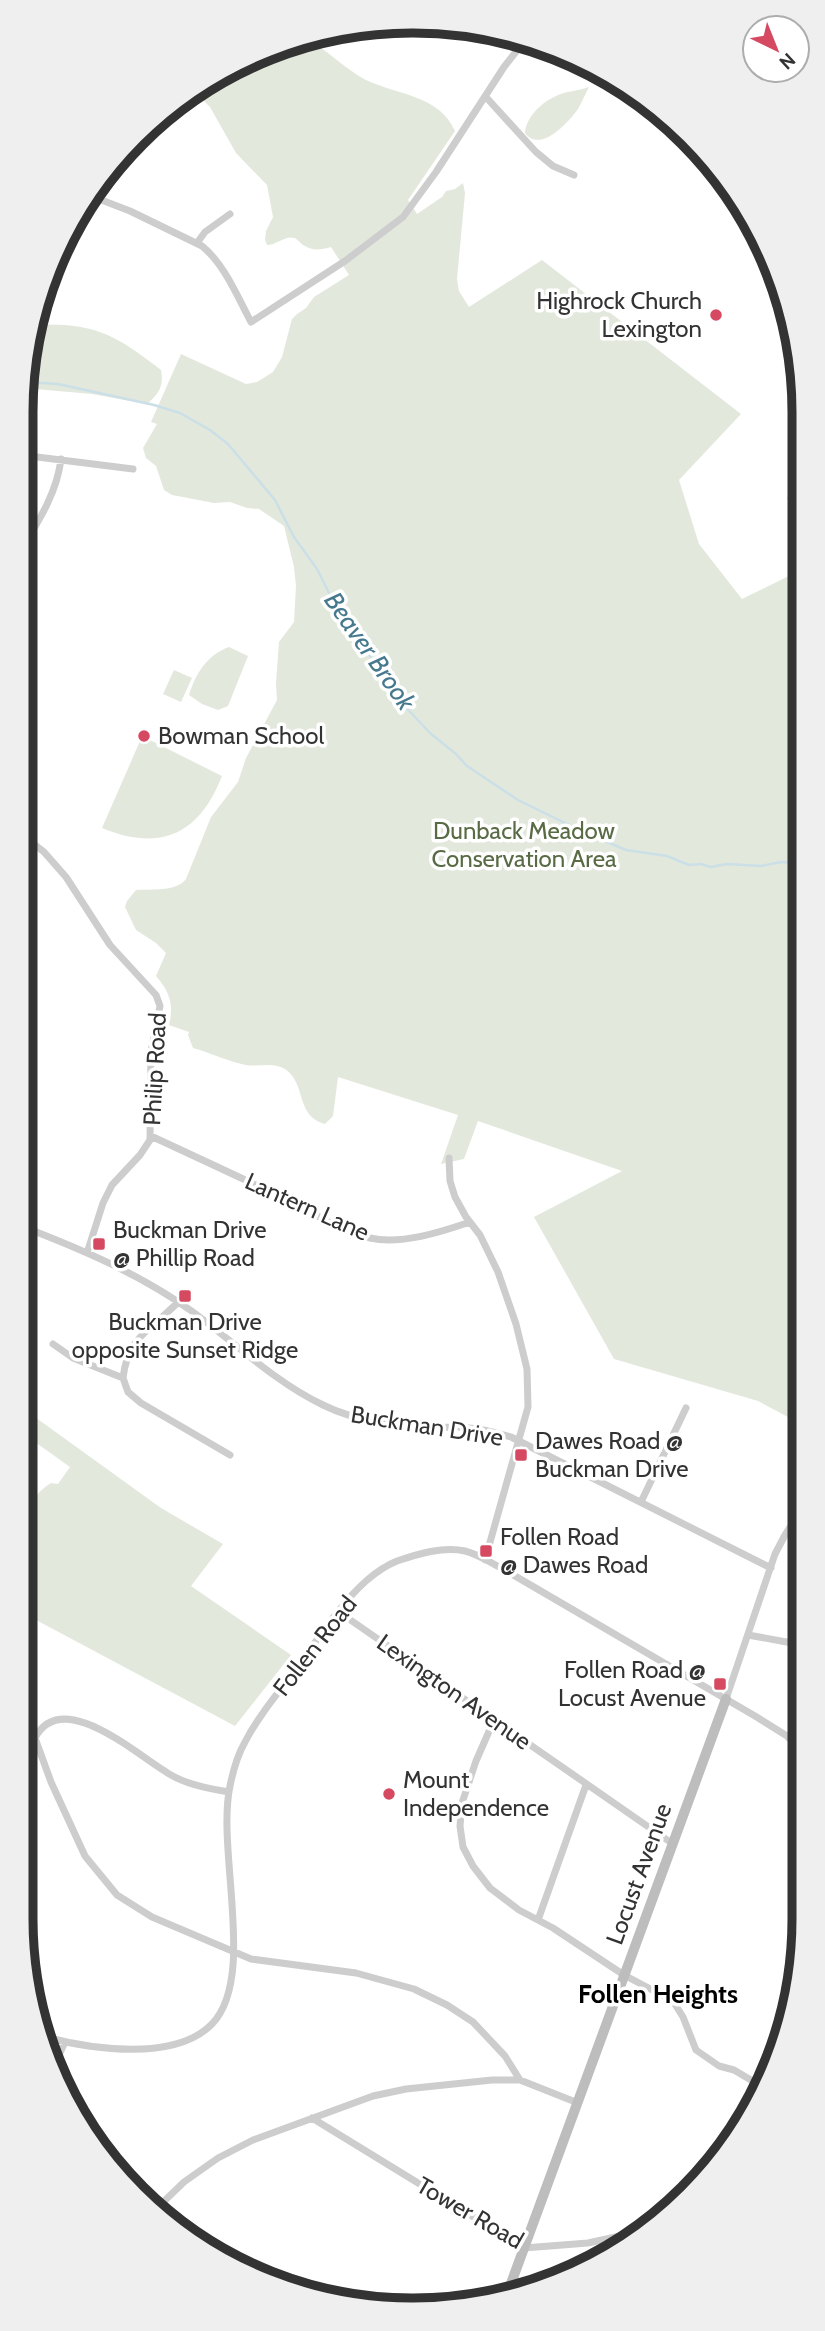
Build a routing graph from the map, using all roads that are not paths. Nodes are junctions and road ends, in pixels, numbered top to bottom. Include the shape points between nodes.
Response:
1 (519, 48) edge
2 (485, 96) junction
3 (574, 175) dead end
4 (99, 199) edge
5 (230, 214) dead end
6 (197, 243) junction
7 (33, 456) edge
8 (61, 459) junction
9 (133, 469) dead end
10 (33, 529) edge
11 (33, 843) edge
12 (151, 1136) junction
13 (449, 1158) dead end
14 (470, 1222) junction
15 (33, 1231) edge
16 (87, 1253) junction
17 (178, 1302) junction
18 (53, 1344) dead end
19 (123, 1378) junction
20 (686, 1408) dead end
21 (518, 1441) junction
22 (230, 1455) dead end
23 (641, 1502) junction
24 (792, 1524) edge
25 (485, 1560) junction
26 (771, 1568) junction
27 (339, 1612) junction
28 (748, 1635) junction
29 (792, 1643) edge
30 (726, 1699) junction
31 (494, 1720) junction
32 (35, 1738) joint
33 (792, 1741) edge
34 (586, 1784) junction
35 (229, 1792) junction
36 (673, 1844) junction
37 (538, 1920) junction
38 (234, 1952) junction
39 (624, 1975) junction
40 (53, 2039) edge
41 (65, 2042) junction
42 (59, 2055) edge
43 (520, 2080) junction
44 (755, 2082) edge
45 (578, 2103) junction
46 (312, 2119) junction
47 (162, 2204) edge
48 (618, 2237) edge
49 (611, 2239) joint
50 (524, 2248) junction
51 (510, 2285) edge

1 - 2 street
2 - 3 street via 536,152
2 - 6 street via 403,217 345,261 251,321 224,271
4 - 6 street
5 - 6 street
7 - 8 street
8 - 9 street
8 - 10 street via 59,476
11 - 12 street, Philip Road via 66,877 110,945 156,995 160,1006 151,1052
12 - 14 street, Lantern Lane via 372,1239 398,1239
12 - 16 street, Philip Road via 141,1155 112,1185
13 - 14 street via 454,1197
14 - 21 street via 498,1272 527,1369 528,1407
15 - 16 street, Buckman Drive
16 - 17 street, Buckman Drive
17 - 19 street via 136,1341 125,1361
17 - 21 street, Buckman Drive via 290,1387 322,1405 373,1421 467,1427
18 - 19 street via 73,1359
19 - 22 street via 128,1392 141,1403
20 - 23 street
21 - 23 street, Buckman Drive
21 - 25 street
23 - 26 street, Buckman Drive
24 - 26 street, Locust Avenue
25 - 27 street, Follen Road via 465,1551 438,1550 395,1562 366,1581
25 - 30 street, Follen Road
26 - 28 street, Locust Avenue
27 - 31 street, Lexington Avenue
27 - 35 street, Follen Road via 246,1740
28 - 29 street
28 - 30 street, Locust Avenue
30 - 33 street, Follen Road
30 - 36 street, Locust Avenue
31 - 34 street, Lexington Avenue
31 - 37 street via 463,1803 463,1847 490,1888
32 - 35 street via 46,1724 58,1720 88,1723 174,1777
32 - 38 street via 70,1827 102,1879 117,1895 152,1917
34 - 36 street, Lexington Avenue
34 - 37 street
35 - 38 street, Follen Road via 226,1821
36 - 39 street, Locust Avenue
37 - 39 street
38 - 41 street, Follen Road via 228,2001 212,2024 187,2041 159,2049
38 - 43 street via 251,1959 356,1973 413,1989 473,2022
39 - 44 street via 673,2001 696,2050
39 - 45 street, Locust Avenue
40 - 41 street, Follen Road
41 - 42 street
43 - 45 street
43 - 46 street via 406,2089
45 - 50 street, Locust Avenue
46 - 47 street via 218,2158
46 - 50 street, Tower Road
48 - 49 street, Tower Road
49 - 50 street, Tower Road
50 - 51 street, Locust Avenue

